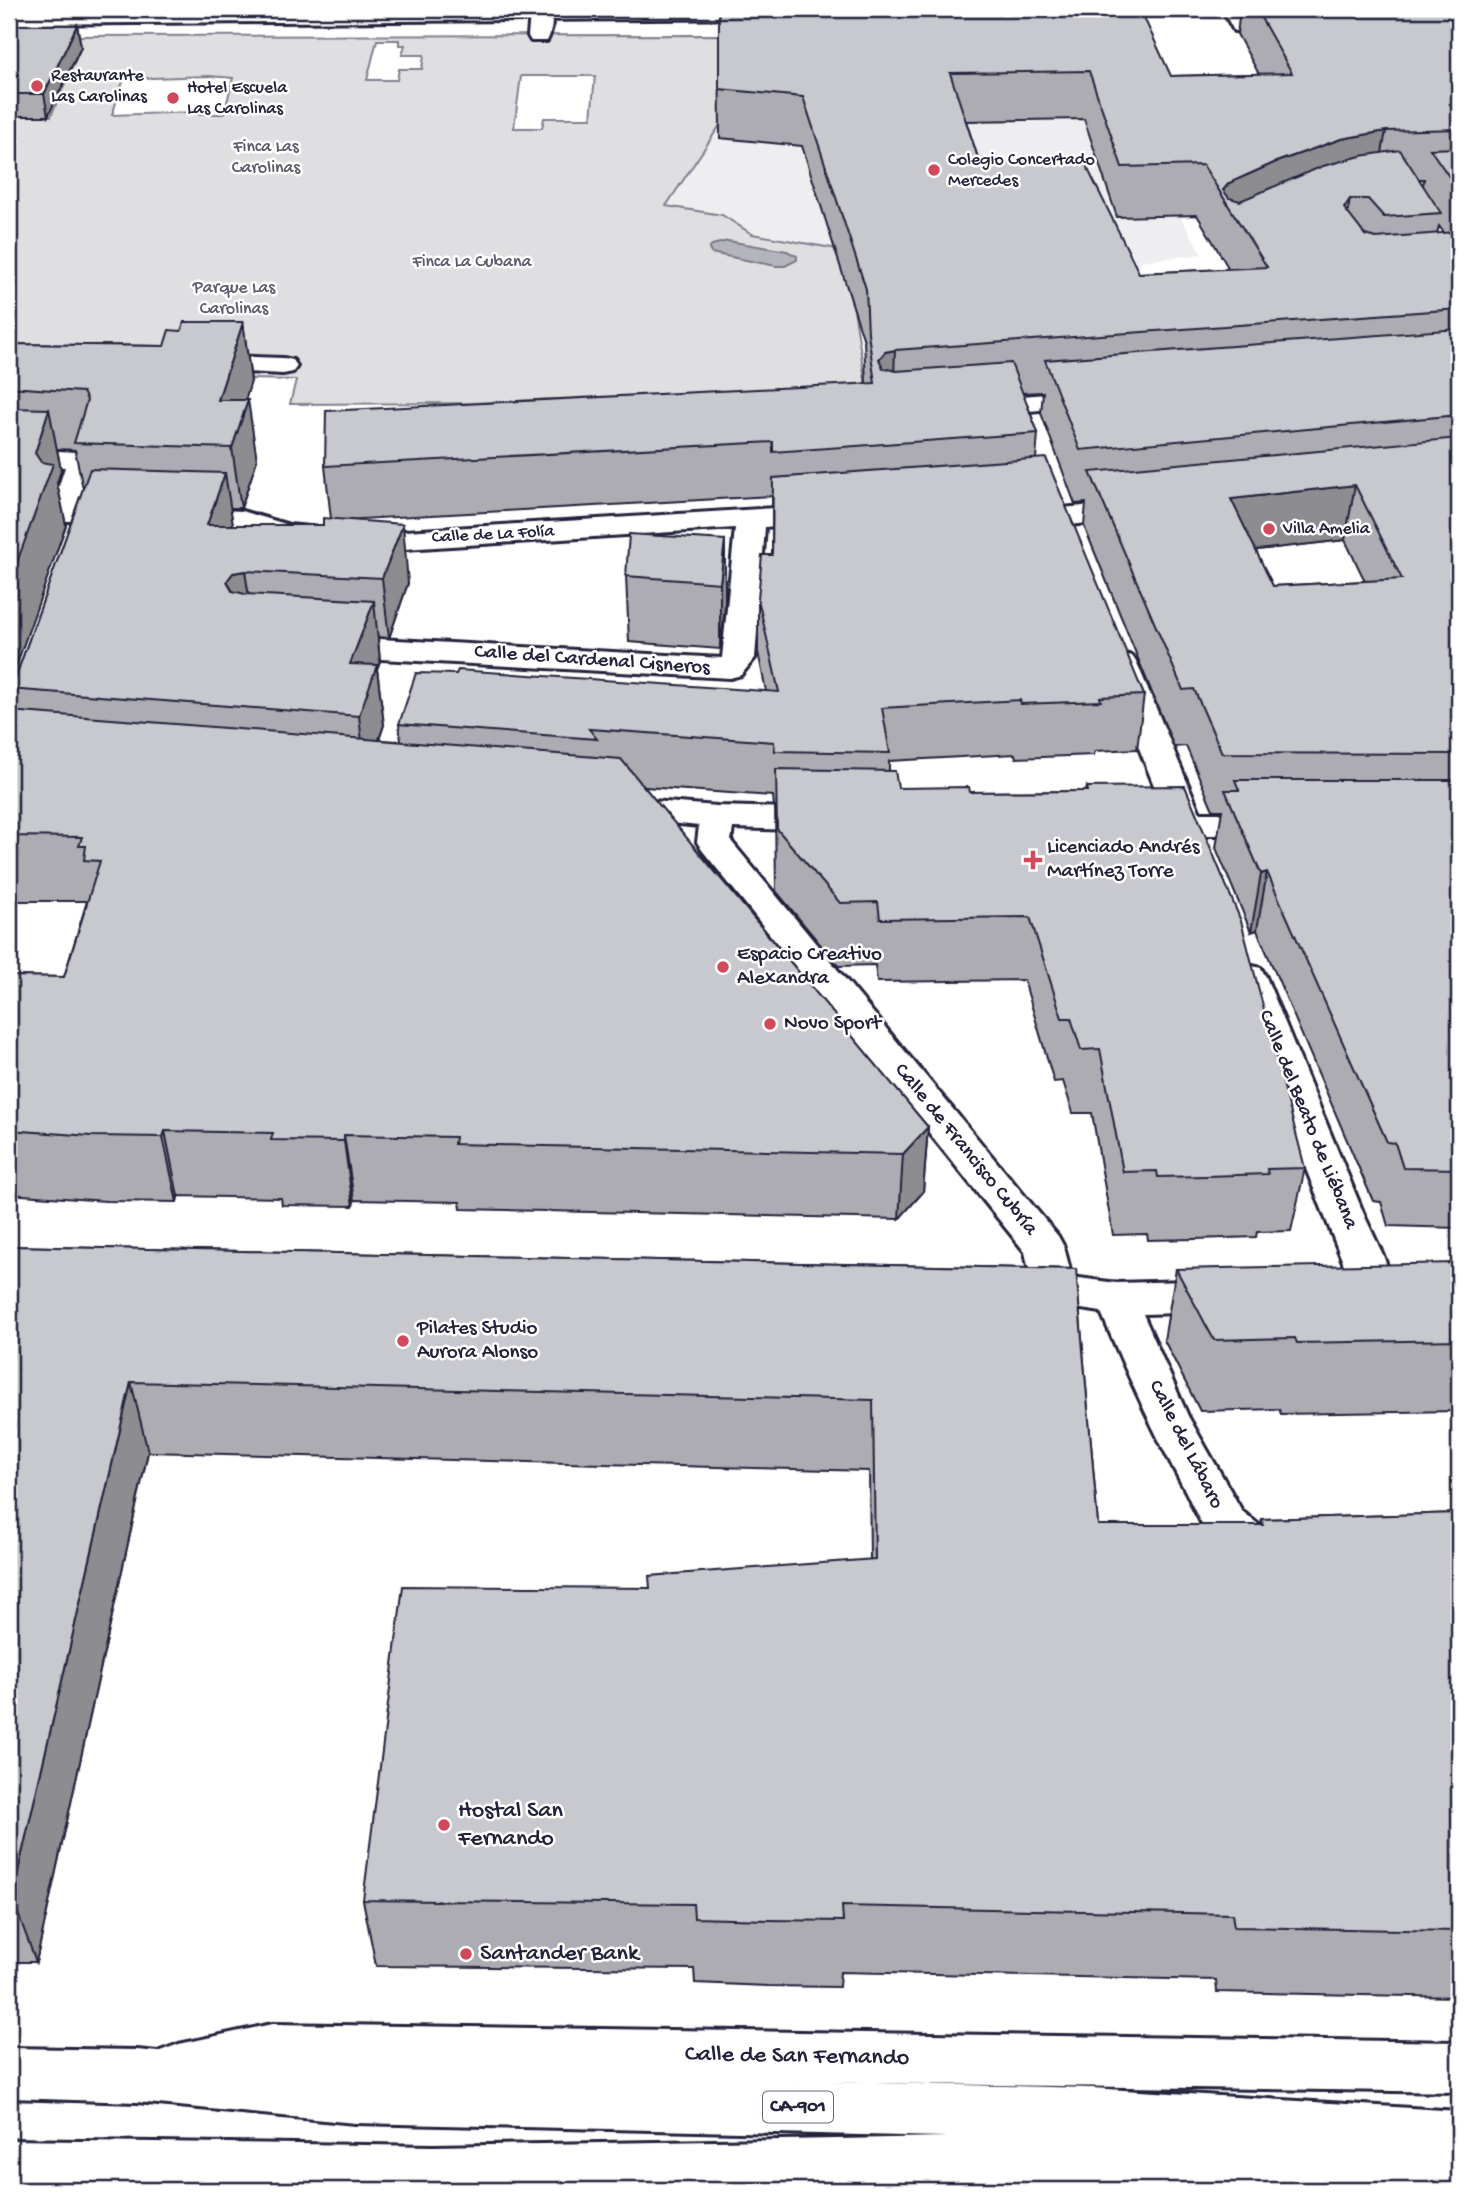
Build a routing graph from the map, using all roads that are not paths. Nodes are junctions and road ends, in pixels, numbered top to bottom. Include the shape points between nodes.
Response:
1 (223, 11) edge
2 (788, 11) edge
3 (541, 13) junction
4 (9, 17) edge
5 (539, 36) dead end
6 (175, 363) edge
7 (283, 366) dead end
8 (1117, 396) edge
9 (951, 410) edge
10 (9, 457) edge
11 (1160, 508) edge
12 (847, 513) edge
13 (751, 520) junction
14 (1075, 549) edge
15 (1111, 637) edge
16 (294, 644) edge
17 (589, 807) edge
18 (717, 817) junction
19 (860, 820) edge
20 (1125, 823) edge
21 (1187, 824) junction
22 (1296, 824) edge
23 (1202, 863) edge
24 (1233, 940) edge
25 (993, 1290) edge
26 (1055, 1290) junction
27 (1334, 1292) edge
28 (1265, 1294) edge
29 (1116, 1299) junction
30 (1307, 1550) edge
31 (1459, 2067) edge
32 (9, 2073) edge
33 (138, 2076) junction
34 (1459, 2137) edge
35 (1459, 2161) edge
36 (9, 2167) edge
37 (434, 2173) junction
38 (982, 2190) edge

1 - 3 street
1 - 4 street
2 - 3 street
3 - 5 street
6 - 7 street
8 - 9 street via 1024,416
10 - 13 street, Calle de La Folía via 82,459 65,514 83,527 232,519 283,533 373,542
11 - 14 street via 1053,499
12 - 13 street, Calle de La Folía
13 - 16 street, Calle del Cardenal Cisneros via 739,658 730,668 424,663
15 - 21 street
17 - 18 street
18 - 19 street
18 - 26 street, Calle de Francisco Cubría via 714,842 1044,1247
20 - 21 street
21 - 22 street
21 - 23 street
24 - 27 street, Calle del Beato de Liébana via 1345,1217 1363,1255 1393,1289
25 - 26 street
26 - 29 street
28 - 29 street
29 - 30 street, Calle del Lábaro via 1168,1419 1226,1524 1254,1546
31 - 33 street, Calle de San Fernando via 272,2049
32 - 33 street, Calle de San Fernando
33 - 34 street, Calle de San Fernando / CA-901 via 355,2097 1092,2114
35 - 37 street via 1079,2161
36 - 37 street
37 - 38 street

